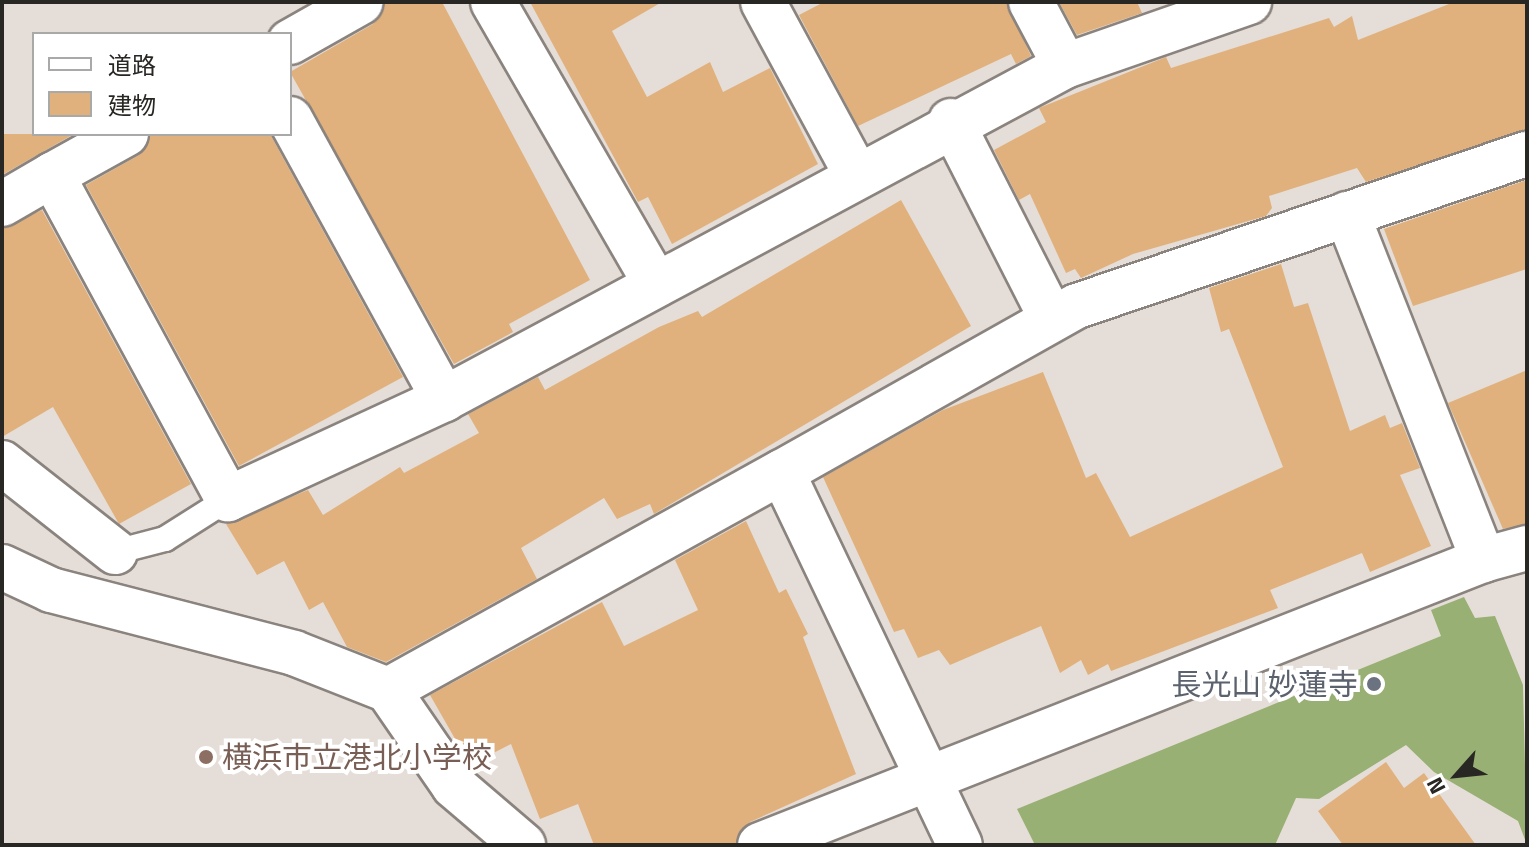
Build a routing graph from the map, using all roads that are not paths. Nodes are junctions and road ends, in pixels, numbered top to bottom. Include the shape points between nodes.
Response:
1 (361, 2) edge
2 (493, 2) edge
3 (763, 2) edge
4 (1031, 2) edge
5 (1249, 2) edge
6 (292, 41) edge
7 (1065, 66) junction
8 (951, 121) junction
9 (292, 123) edge
10 (122, 136) edge
11 (1527, 154) edge
12 (52, 175) junction
13 (857, 176) junction
14 (2, 204) edge
15 (1347, 214) junction
16 (656, 284) junction
17 (1052, 319) junction
18 (444, 399) junction
19 (2, 463) edge
20 (782, 472) junction
21 (228, 499) junction
22 (1527, 548) edge
23 (115, 552) joint
24 (1483, 560) junction
25 (2, 567) edge
26 (388, 690) junction
27 (929, 778) junction
28 (523, 845) edge
29 (760, 845) edge
30 (960, 845) edge

1 - 6 street
2 - 16 street
3 - 13 street
4 - 7 street
5 - 7 street
7 - 8 street
8 - 13 street
8 - 17 street
9 - 18 street
10 - 12 street
11 - 15 street
12 - 14 street
12 - 21 street
13 - 16 street
15 - 17 street
15 - 24 street
16 - 18 street
17 - 20 street
18 - 21 street
19 - 23 street
20 - 26 street
20 - 27 street
21 - 23 lane via 165,539
22 - 24 street
24 - 27 street
25 - 26 street via 51,590 294,653
26 - 28 street via 454,786
27 - 29 street
27 - 30 street

